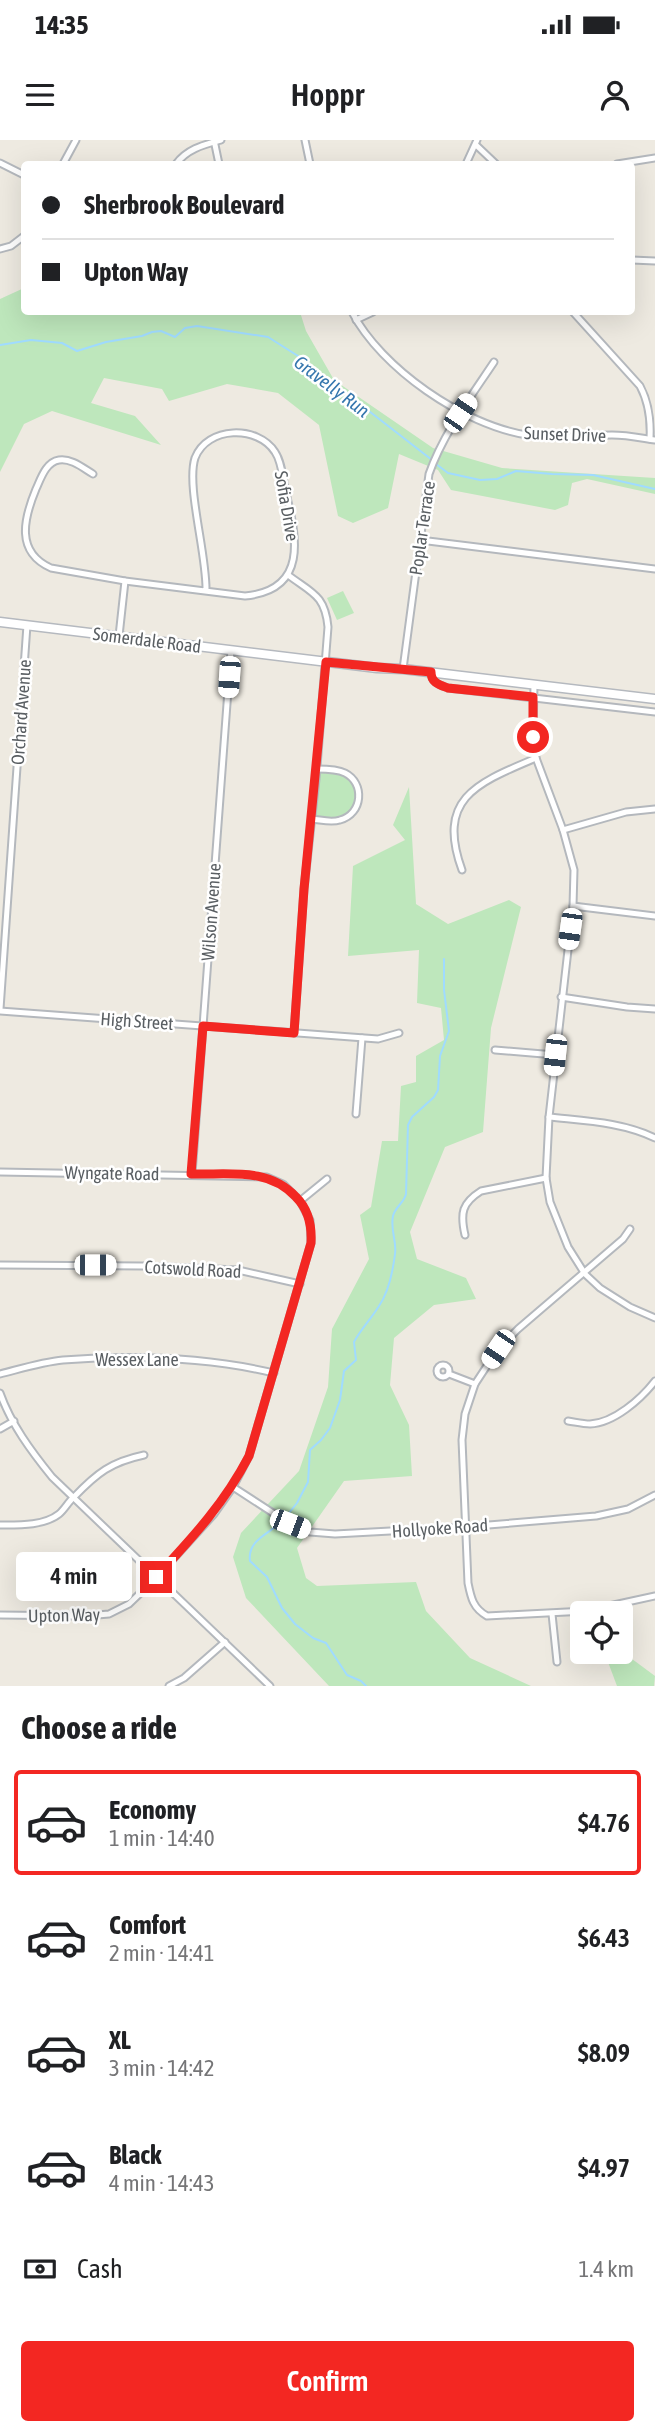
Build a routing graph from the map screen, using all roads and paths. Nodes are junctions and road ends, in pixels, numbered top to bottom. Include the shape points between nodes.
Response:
1 (76, 140) edge
2 (305, 140) edge
3 (216, 141) edge
4 (476, 143) edge
5 (655, 158) edge
6 (65, 161) edge
7 (179, 161) edge
8 (219, 161) edge
9 (309, 161) edge
10 (467, 161) edge
11 (493, 161) edge
12 (635, 161) edge
13 (0, 163) edge
14 (21, 174) edge
15 (21, 238) edge
16 (0, 249) edge
17 (635, 260) edge
18 (655, 261) edge
19 (354, 315) edge
20 (367, 315) edge
21 (576, 315) edge
22 (356, 320) junction
23 (494, 362) dead end
24 (460, 413) junction
25 (652, 440) edge
26 (93, 474) dead end
27 (420, 540) junction
28 (655, 569) edge
29 (288, 575) junction
30 (125, 581) junction
31 (206, 591) junction
32 (0, 622) edge
33 (27, 625) junction
34 (118, 636) junction
35 (231, 650) junction
36 (326, 662) junction
37 (403, 669) junction
38 (431, 672) junction
39 (534, 685) junction
40 (533, 697) junction
41 (655, 699) edge
42 (655, 712) edge
43 (536, 758) junction
44 (317, 769) junction
45 (655, 809) edge
46 (312, 819) junction
47 (563, 830) junction
48 (462, 870) dead end
49 (573, 906) junction
50 (655, 916) edge
51 (561, 997) junction
52 (655, 1009) edge
53 (0, 1010) edge
54 (203, 1026) junction
55 (294, 1033) junction
56 (399, 1033) dead end
57 (362, 1038) junction
58 (495, 1050) dead end
59 (555, 1055) junction
60 (356, 1114) dead end
61 (549, 1117) junction
62 (655, 1138) edge
63 (0, 1172) edge
64 (191, 1174) junction
65 (547, 1178) junction
66 (327, 1179) dead end
67 (300, 1201) junction
68 (629, 1229) dead end
69 (465, 1235) dead end
70 (0, 1265) edge
71 (585, 1274) junction
72 (300, 1284) junction
73 (655, 1318) edge
74 (274, 1373) junction
75 (0, 1374) edge
76 (449, 1374) dead end
77 (655, 1381) edge
78 (475, 1384) junction
79 (0, 1393) edge
80 (13, 1421) junction
81 (568, 1421) dead end
82 (0, 1429) edge
83 (144, 1455) dead end
84 (233, 1487) junction
85 (655, 1495) edge
86 (73, 1497) junction
87 (0, 1525) edge
88 (464, 1527) junction
89 (156, 1577) junction
90 (655, 1597) edge
91 (552, 1614) junction
92 (0, 1615) edge
93 (225, 1642) junction
94 (557, 1662) dead end
95 (169, 1686) edge
96 (270, 1686) edge

1 - 6 street
2 - 9 street
3 - 7 street via 187,152
3 - 8 street
4 - 10 street
4 - 11 street
5 - 12 street
13 - 14 street
15 - 16 street
17 - 18 street
19 - 22 street, Sunset Drive
20 - 22 street
21 - 25 street via 640,386
22 - 24 street, Sunset Drive via 395,365
23 - 24 street, Poplar Terrace
24 - 25 street, Sunset Drive via 527,435 615,435
24 - 27 street, Poplar Terrace via 429,474
26 - 30 street via 67,460 50,464 26,516 27,542 40,563 51,568
27 - 28 street
27 - 37 street, Poplar Terrace
29 - 31 street via 261,594
29 - 31 street, Sofia Drive via 295,547 276,453 252,434 226,434 200,449 193,469
29 - 36 street via 327,610
30 - 31 street
30 - 34 street
32 - 33 main road, Somerdale Road
33 - 34 main road, Somerdale Road
33 - 53 street, Orchard Avenue
34 - 35 main road, Somerdale Road
35 - 36 main road, Somerdale Road
35 - 54 street, Wilson Avenue
36 - 37 main road, Somerdale Road
36 - 44 street
37 - 38 main road, Somerdale Road
38 - 39 main road, Somerdale Road
38 - 40 street via 433,680 448,688
39 - 40 street
39 - 41 main road, Somerdale Road
40 - 42 street
40 - 43 street
43 - 47 street
43 - 48 street via 464,798 453,829
44 - 46 street
44 - 46 street via 344,772 357,784 359,798 355,811 345,818 330,822
45 - 47 street via 626,811
46 - 55 street
47 - 49 street via 574,870
49 - 50 street
49 - 51 street
51 - 52 street
51 - 59 street
53 - 54 street, High Street
54 - 55 street, High Street
54 - 64 street, Wilson Avenue
55 - 57 street, High Street
56 - 57 street, High Street
57 - 60 street
58 - 59 street
59 - 61 street
61 - 62 street via 639,1130
61 - 65 street
63 - 64 street, Wyngate Road
64 - 67 street, Wyngate Road via 267,1177 283,1184
65 - 69 street via 481,1191 465,1205
65 - 71 street via 550,1202
66 - 67 street
67 - 72 street, Upton Way via 312,1234
68 - 71 street
70 - 72 street, Cotswold Road via 238,1270
71 - 73 street via 610,1294
71 - 78 street via 518,1329
72 - 74 street, Upton Way
74 - 75 street, Wessex Lane via 194,1360 118,1359 61,1360
74 - 84 street, Upton Way via 249,1456
76 - 78 street
77 - 81 street via 630,1406 606,1420 590,1424
78 - 88 street via 462,1440
79 - 80 street
80 - 82 street
80 - 86 street via 52,1477
83 - 86 street via 107,1467
84 - 88 street, Hollyoke Road via 310,1532
84 - 89 street, Upton Way
85 - 88 street, Hollyoke Road via 628,1509 596,1516
86 - 87 street via 46,1521
86 - 89 street
88 - 91 street via 468,1583 479,1611 487,1616
89 - 92 street, Upton Way via 129,1604 109,1614
89 - 93 street
90 - 91 street
91 - 94 street
93 - 95 street
93 - 96 street

